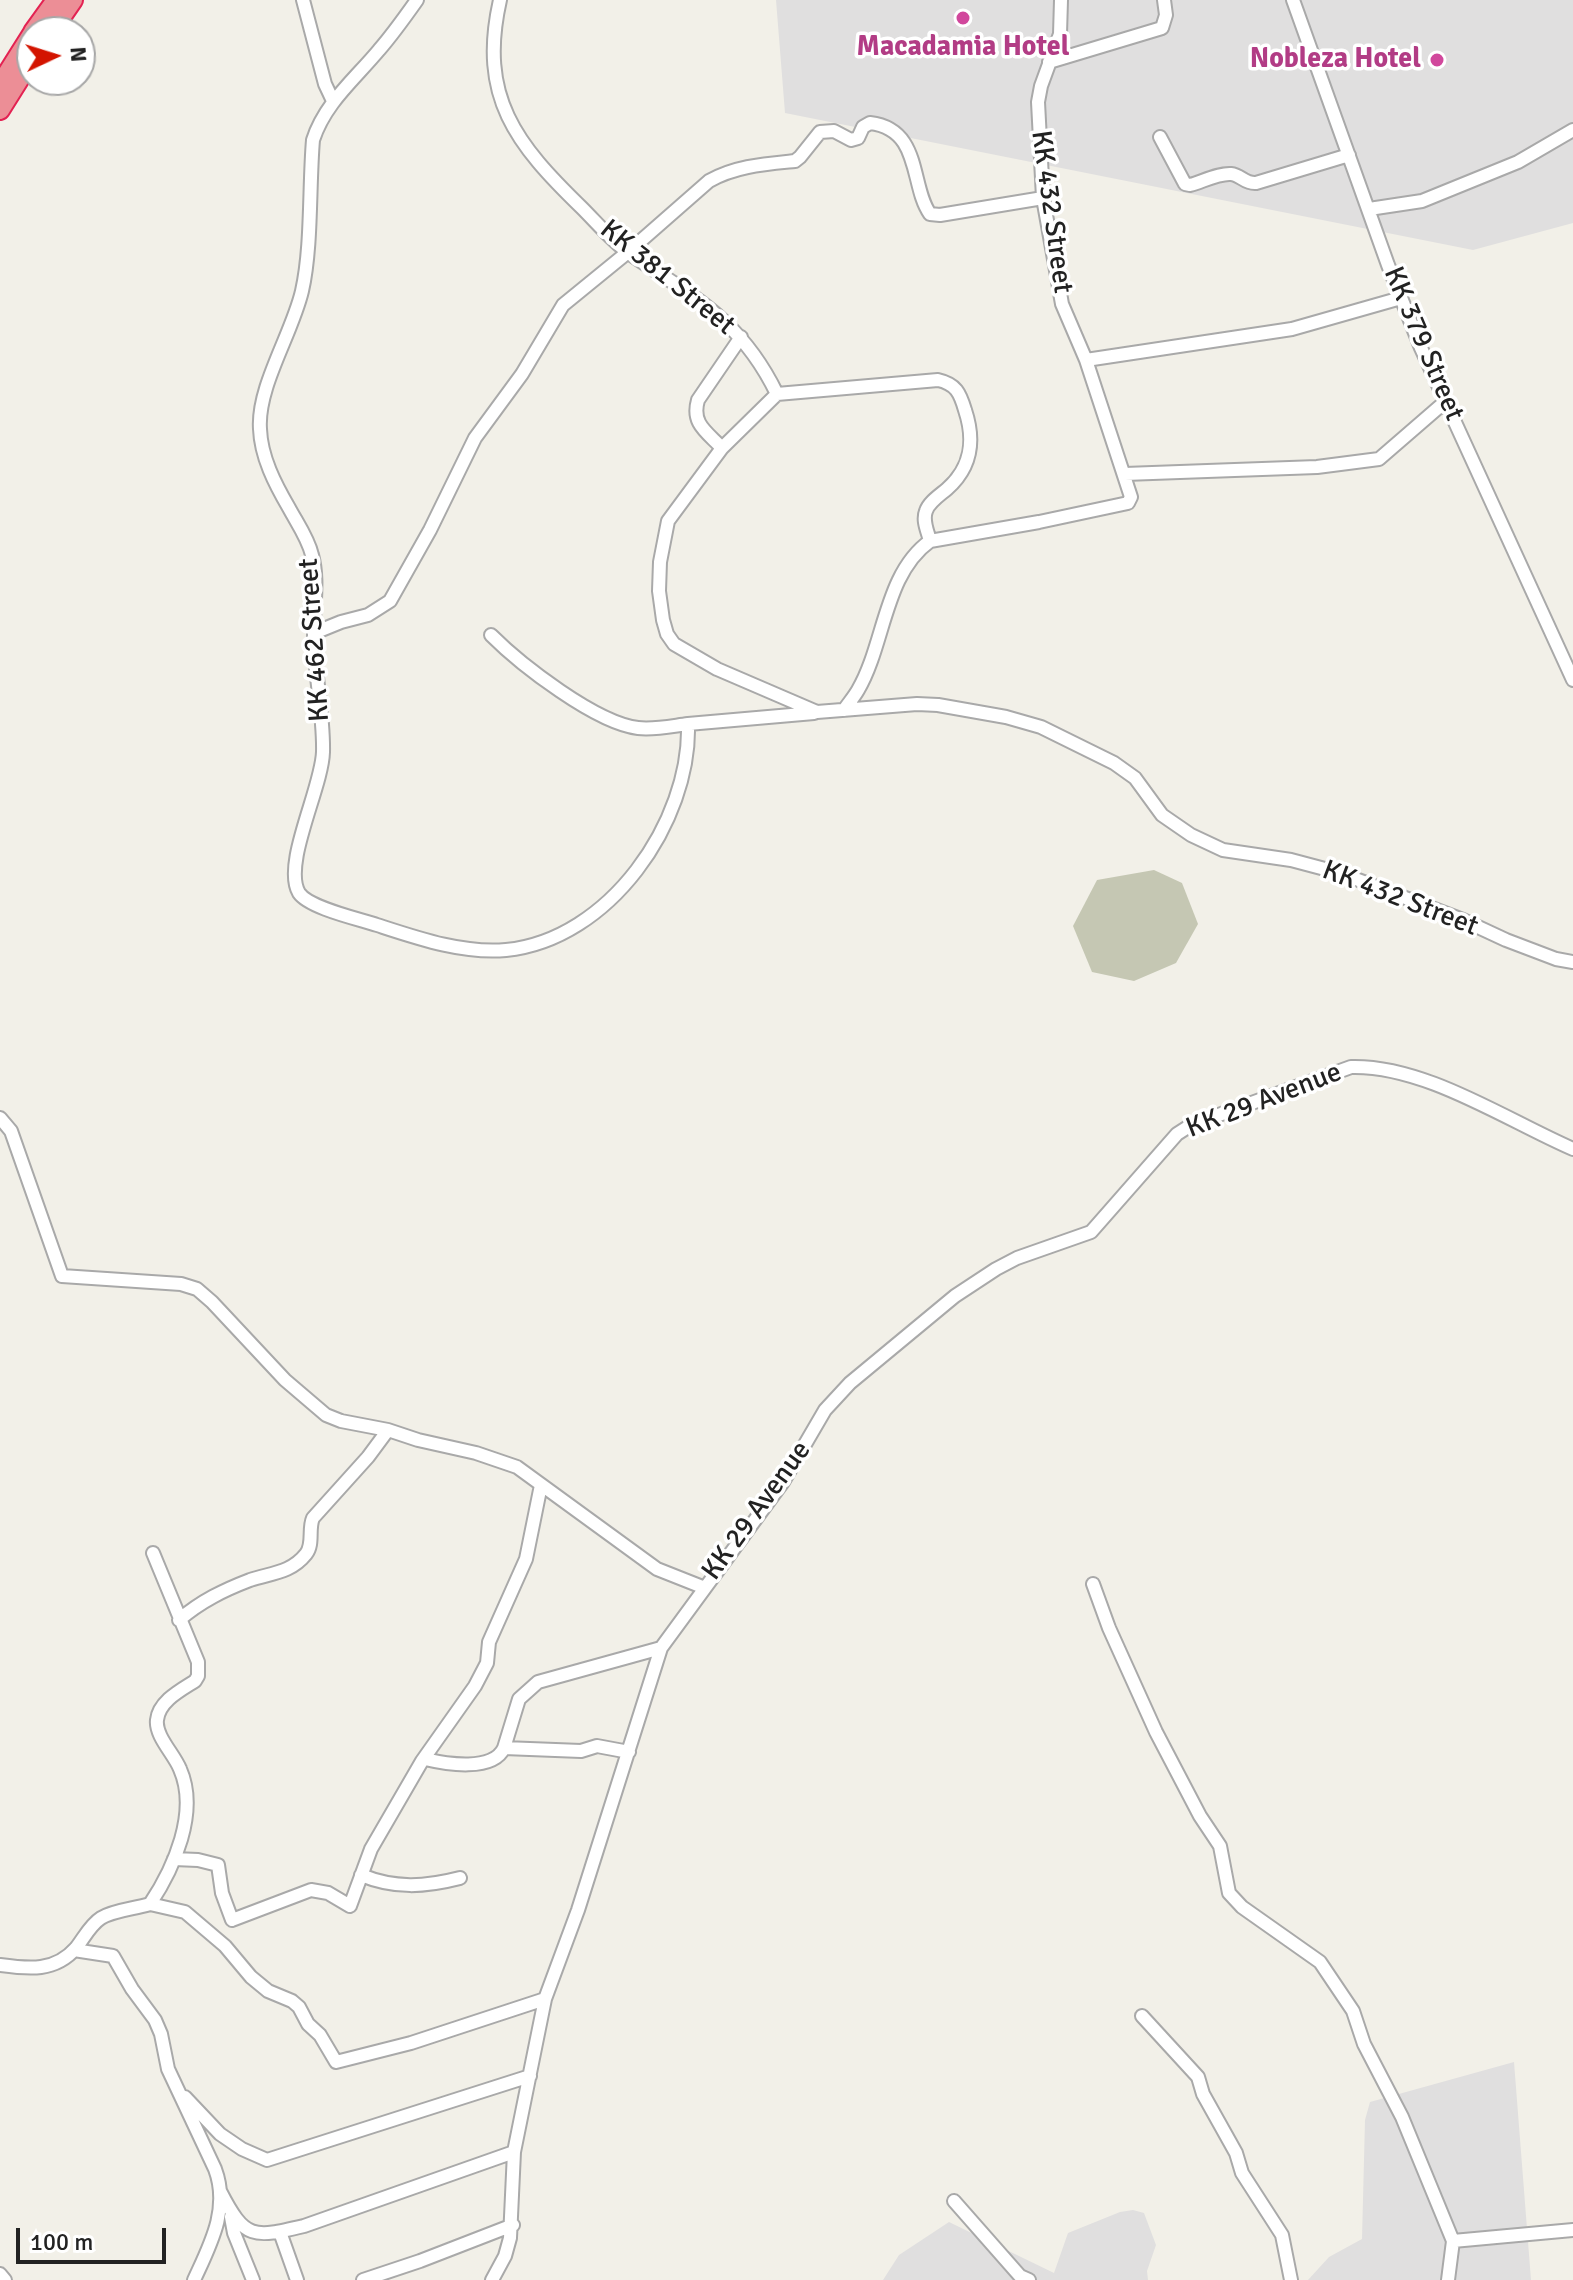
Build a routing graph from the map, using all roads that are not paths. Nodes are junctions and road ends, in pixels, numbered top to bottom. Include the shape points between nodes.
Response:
1 (303, 0) edge
2 (417, 0) edge
3 (500, 0) edge
4 (1061, 0) edge
5 (1164, 0) edge
6 (1293, 0) edge
7 (16, 60) edge
8 (1049, 62) junction
9 (16, 84) edge
10 (0, 85) edge
11 (333, 101) junction
12 (0, 110) edge
13 (1573, 130) edge
14 (1160, 137) dead end
15 (1349, 155) junction
16 (1043, 198) junction
17 (1369, 209) junction
18 (628, 252) junction
19 (1401, 298) junction
20 (741, 337) junction
21 (1086, 360) junction
22 (777, 394) junction
23 (1446, 401) junction
24 (722, 448) junction
25 (1125, 474) junction
26 (930, 541) junction
27 (314, 633) junction
28 (491, 635) dead end
29 (1573, 680) edge
30 (844, 710) junction
31 (817, 712) junction
32 (688, 724) junction
33 (1573, 962) edge
34 (0, 1118) edge
35 (1573, 1149) edge
36 (388, 1430) junction
37 (541, 1485) junction
38 (153, 1553) dead end
39 (1093, 1584) dead end
40 (705, 1588) junction
41 (179, 1620) junction
42 (661, 1648) junction
43 (504, 1748) junction
44 (629, 1752) junction
45 (425, 1759) junction
46 (174, 1859) junction
47 (361, 1875) junction
48 (460, 1878) dead end
49 (150, 1904) junction
50 (74, 1950) junction
51 (0, 1965) edge
52 (545, 1999) junction
53 (1142, 2016) dead end
54 (530, 2076) junction
55 (181, 2094) junction
56 (514, 2152) junction
57 (219, 2188) junction
58 (954, 2201) dead end
59 (230, 2209) junction
60 (513, 2225) junction
61 (1573, 2230) edge
62 (280, 2232) junction
63 (1453, 2241) junction
64 (0, 2274) edge
65 (397, 2275) edge
66 (5, 2280) edge
67 (194, 2280) edge
68 (253, 2280) edge
69 (297, 2280) edge
70 (363, 2280) edge
71 (492, 2280) edge
72 (1029, 2280) edge
73 (1291, 2280) edge
74 (1448, 2280) edge

1 - 11 street
2 - 11 street, KK 462 Street
3 - 18 street, KK 381 Street via 494,78 512,124 540,167
4 - 8 street, KK 432 Street via 1060,34
5 - 8 street via 1162,28
6 - 15 street, KK 379 Street
7 - 10 highway
8 - 16 street, KK 432 Street via 1038,102
9 - 12 highway
11 - 27 street, KK 462 Street via 313,140 301,296 259,414 265,457 313,557
13 - 17 street via 1518,162 1422,201
14 - 15 street via 1190,185 1228,174 1256,183
15 - 17 street, KK 379 Street
16 - 18 street via 930,214 908,150 887,127 870,123 851,140 834,131 820,132 795,161 724,172
16 - 21 street, KK 432 Street via 1062,304
17 - 19 street, KK 379 Street
18 - 20 street, KK 381 Street via 685,288
18 - 27 street via 563,305 475,438 390,601 368,615
19 - 21 street via 1292,329
19 - 23 street, KK 379 Street
20 - 22 street, KK 381 Street
20 - 24 street via 695,409 697,421
21 - 25 street, KK 432 Street
22 - 24 street
22 - 26 street via 915,381 950,383 970,426 970,446 963,473 927,508 924,520
23 - 25 street via 1379,459 1317,467
23 - 29 street, KK 379 Street
24 - 31 street via 674,510 663,534 659,591 667,634 694,657
25 - 26 street, KK 432 Street via 1128,503
26 - 30 street via 902,575 858,691
27 - 32 street, KK 462 Street via 322,757 297,854 298,891 313,904 463,948 507,950 553,937 616,895 657,839 674,805 689,751
28 - 32 street via 550,683 611,720 639,728
30 - 31 street
30 - 33 street, KK 432 Street via 938,705 1041,727 1114,763 1135,778 1162,815 1223,850 1340,873
31 - 32 street
34 - 36 street, KK 29 Avenue via 11,1131 62,1276 197,1289 318,1410 341,1421
35 - 40 street, KK 29 Avenue via 1479,1102 1367,1066 1351,1067 1191,1125 1177,1134 1091,1232 996,1269 850,1383 825,1410 783,1482
36 - 37 street, KK 29 Avenue via 505,1462
36 - 41 street via 313,1518 304,1556 287,1571 222,1591
37 - 40 street, KK 29 Avenue via 657,1569
37 - 45 street via 526,1559 489,1642 487,1663
38 - 41 street
39 - 63 street via 1156,1732 1220,1846 1229,1893 1320,1962 1335,1981 1402,2117
40 - 42 street
41 - 46 street via 198,1662 198,1676 167,1701 157,1720 185,1784 185,1817
42 - 43 street via 538,1682 519,1699
42 - 44 street
43 - 44 street via 581,1751 597,1746
43 - 45 street via 494,1760 452,1765
44 - 52 street
45 - 47 street
46 - 47 street via 218,1865 232,1920 311,1890 350,1906
46 - 49 street
47 - 48 street via 402,1886
49 - 50 street via 104,1916
49 - 52 street via 185,1912 251,1977 292,2001 336,2062
50 - 51 street via 56,1965 42,1968
50 - 55 street via 113,1956 155,2020
52 - 54 street
53 - 73 street via 1198,2077 1242,2173 1282,2235
54 - 55 street via 267,2160 220,2134
54 - 56 street
55 - 57 street
56 - 60 street
56 - 62 street
57 - 59 street
57 - 67 street via 214,2237
58 - 72 street
59 - 62 street via 251,2233
59 - 68 street
60 - 65 street
60 - 71 street
61 - 63 street
62 - 69 street
63 - 74 street
64 - 66 street
65 - 70 street

